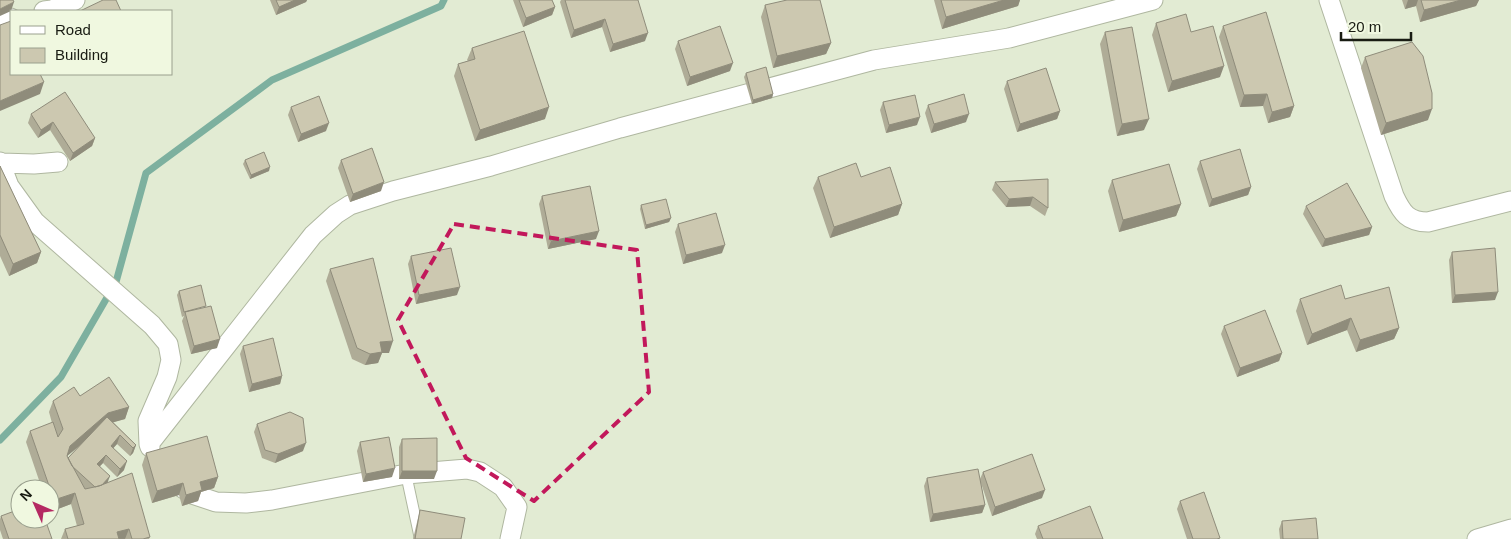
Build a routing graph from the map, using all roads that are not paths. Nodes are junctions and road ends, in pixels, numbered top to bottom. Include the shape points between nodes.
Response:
1 (75, 0) edge
2 (1153, 0) edge
3 (1329, 0) edge
4 (52, 10) edge
5 (58, 162) dead end
6 (1, 163) edge
7 (1511, 201) edge
8 (148, 444) junction
9 (406, 474) junction
10 (1511, 530) edge
11 (420, 539) edge
12 (510, 539) edge
13 (1477, 539) edge

1 - 4 street
2 - 8 street via 1009,38 874,60 350,205 313,235
3 - 7 street via 1400,209 1417,222 1428,222
5 - 6 street
6 - 8 street via 9,186 36,222 152,325 168,344 171,360 148,421
8 - 9 street via 175,484 216,502 272,500
9 - 11 lane
9 - 12 street via 467,469 493,479 503,487 517,508
10 - 13 street

